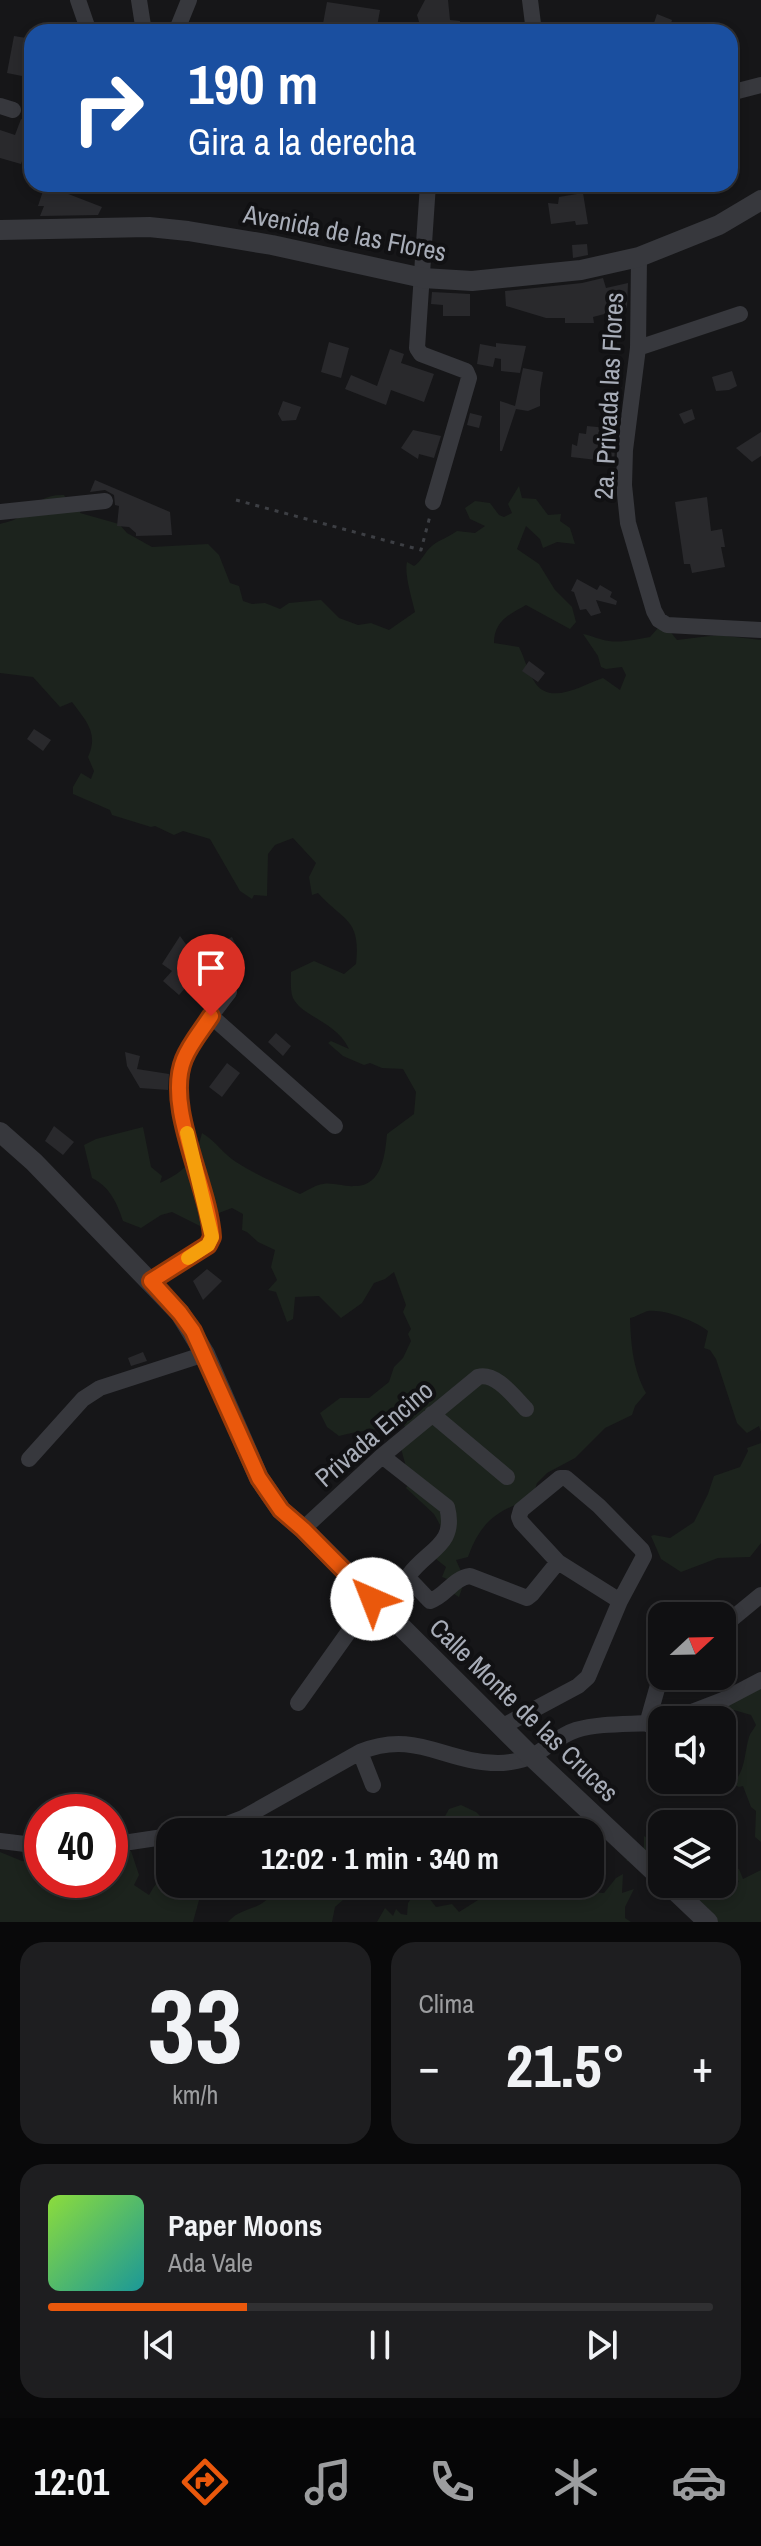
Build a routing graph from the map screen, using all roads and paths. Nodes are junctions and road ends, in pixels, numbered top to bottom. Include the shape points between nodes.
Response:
1 (78, 0) edge
2 (139, 0) edge
3 (189, 0) edge
4 (530, 0) edge
5 (86, 24) edge
6 (143, 24) edge
7 (179, 24) edge
8 (533, 24) edge
9 (761, 85) edge
10 (738, 91) edge
11 (428, 192) edge
12 (761, 200) edge
13 (0, 230) edge
14 (639, 257) junction
15 (423, 278) junction
16 (740, 314) dead end
17 (638, 348) junction
18 (236, 500) dead end
19 (105, 501) dead end
20 (433, 502) joint
21 (0, 512) edge
22 (761, 630) edge
23 (229, 992) dead end
24 (211, 1016) junction
25 (335, 1126) dead end
26 (0, 1132) edge
27 (151, 1281) junction
28 (205, 1354) junction
29 (526, 1409) dead end
30 (432, 1414) junction
31 (382, 1456) junction
32 (29, 1459) dead end
33 (507, 1477) dead end
34 (303, 1529) junction
35 (558, 1562) junction
36 (761, 1595) edge
37 (372, 1599) junction
38 (620, 1601) junction
39 (736, 1616) edge
40 (761, 1680) edge
41 (298, 1703) dead end
42 (707, 1706) edge
43 (648, 1724) edge
44 (503, 1726) junction
45 (360, 1752) junction
46 (532, 1757) junction
47 (373, 1785) dead end
48 (243, 1818) edge
49 (156, 1838) edge
50 (0, 1841) edge
51 (128, 1842) edge
52 (24, 1844) edge
53 (648, 1866) edge
54 (683, 1898) edge
55 (708, 1922) edge

1 - 5 street
2 - 6 street
3 - 7 street
4 - 8 street
9 - 10 street
11 - 15 street
12 - 14 street, Avenida de las Flores via 719,225
13 - 15 street, Avenida de las Flores via 188,231
14 - 15 street, Avenida de las Flores via 581,270 472,281
14 - 17 street, 2a. Privada las Flores
15 - 20 street via 417,348 466,371 469,378
16 - 17 street
17 - 22 street, 2a. Privada las Flores via 624,485 628,523 654,611 667,625
18 - 20 path via 421,550
19 - 21 street
23 - 24 street
24 - 25 street
24 - 27 street via 184,1059 179,1083 212,1237 208,1245
26 - 27 street, Calle Monte de las Cruces
27 - 28 street, Calle Monte de las Cruces via 180,1313
28 - 32 street via 100,1388 83,1399
28 - 34 street, Calle Monte de las Cruces via 259,1478 281,1510
29 - 30 street, Privada Encino via 485,1375
30 - 31 street, Privada Encino
30 - 33 street
31 - 34 street, Privada Encino
31 - 35 street via 447,1507 447,1538 409,1575 430,1601 470,1576 527,1598
34 - 37 street, Calle Monte de las Cruces
35 - 38 street
35 - 38 street via 519,1517 554,1481 566,1478 642,1550 643,1561
36 - 39 street
37 - 41 street
37 - 44 street, Calle Monte de las Cruces
38 - 44 street via 588,1677
40 - 42 street
43 - 46 street via 575,1730
44 - 46 street, Calle Monte de las Cruces
45 - 46 street via 399,1742 477,1761
45 - 47 street
45 - 48 street
46 - 53 street, Calle Monte de las Cruces
49 - 51 street
50 - 52 street
54 - 55 street

